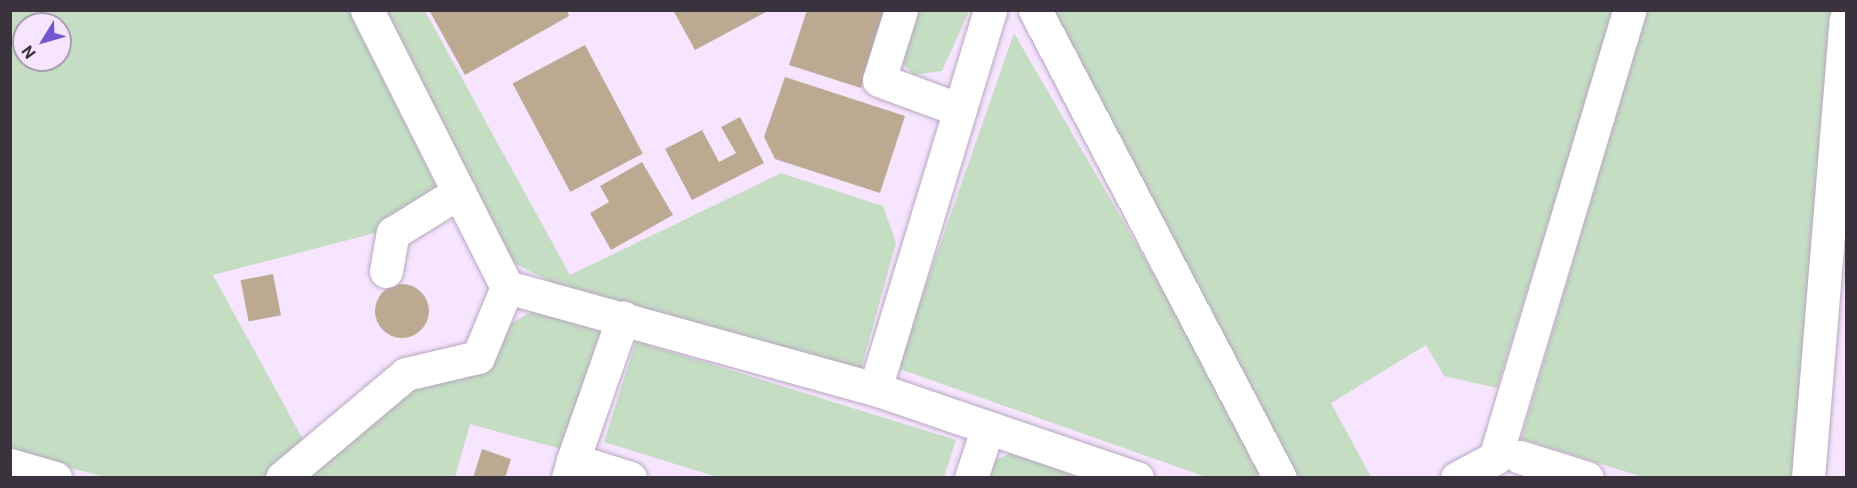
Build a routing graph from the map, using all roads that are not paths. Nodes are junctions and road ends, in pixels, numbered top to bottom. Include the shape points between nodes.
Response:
1 (367, 10) edge
2 (901, 10) edge
3 (990, 10) edge
4 (1035, 10) edge
5 (1629, 10) edge
6 (1846, 20) edge
7 (960, 110) junction
8 (459, 192) junction
9 (386, 271) dead end
10 (507, 287) junction
11 (623, 318) junction
12 (876, 389) junction
13 (987, 430) junction
14 (1520, 457) dead end
15 (10, 465) edge
16 (570, 469) edge
17 (55, 477) edge
18 (282, 477) edge
19 (630, 477) edge
20 (971, 477) edge
21 (1137, 477) edge
22 (1280, 477) edge
23 (1457, 477) edge
24 (1587, 477) edge
25 (1808, 477) edge

1 - 8 lane
2 - 7 lane via 879,80
3 - 7 lane
4 - 22 lane
5 - 23 lane via 1495,458
6 - 25 lane
7 - 12 lane
8 - 9 lane via 393,233
8 - 10 lane
10 - 11 lane
10 - 18 lane via 478,357 406,374
11 - 12 lane
11 - 16 lane
12 - 13 lane
13 - 20 lane
13 - 21 lane
14 - 24 lane
15 - 17 lane
16 - 19 lane

